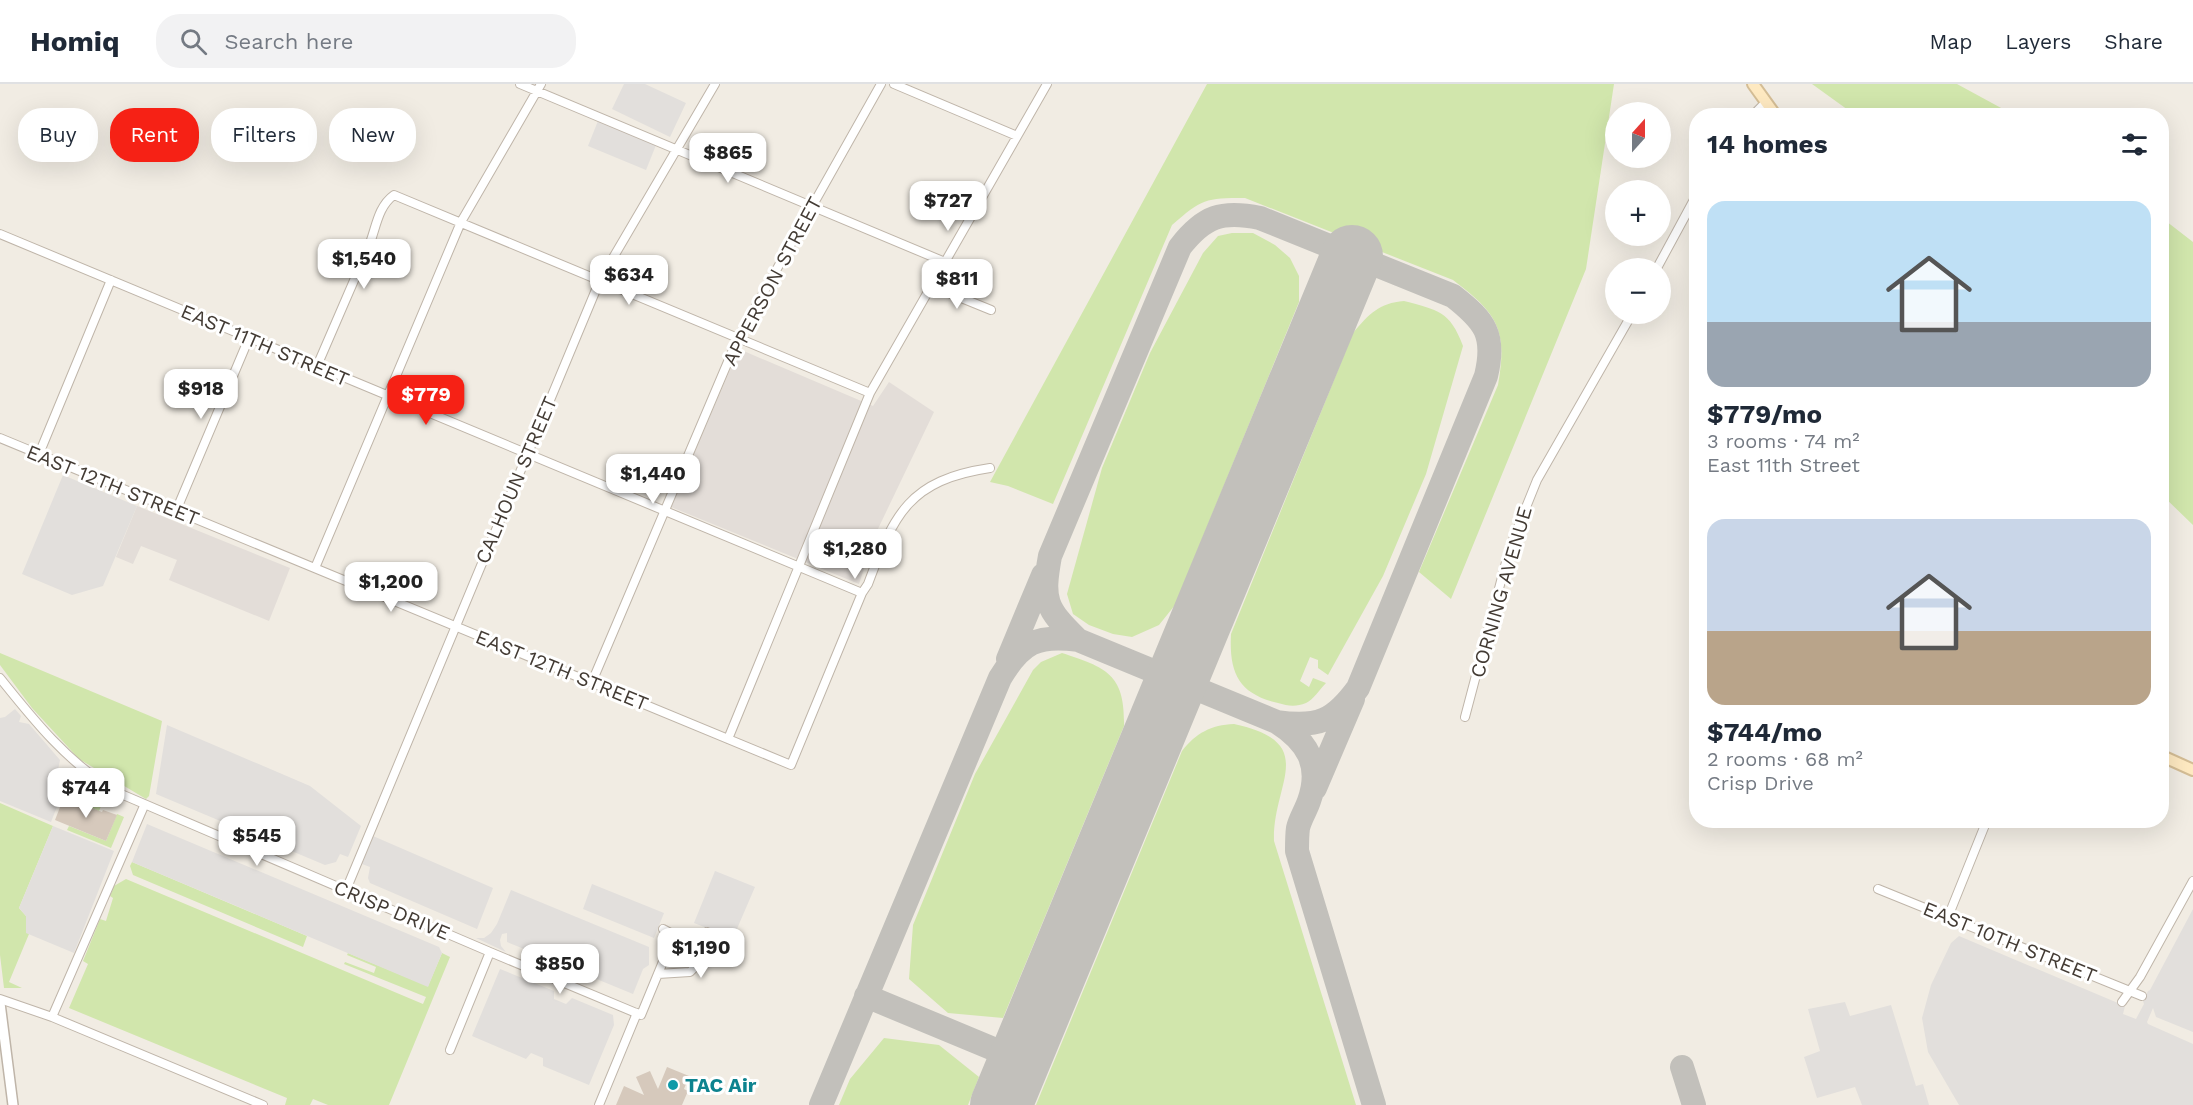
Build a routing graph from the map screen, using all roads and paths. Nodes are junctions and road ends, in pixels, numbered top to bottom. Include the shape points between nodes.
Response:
1 (520, 84) edge
2 (715, 84) edge
3 (881, 84) edge
4 (894, 84) edge
5 (1047, 84) edge
6 (1753, 84) edge
7 (539, 87) edge
8 (1766, 102) junction
9 (1760, 108) edge
10 (1770, 108) edge
11 (1017, 136) junction
12 (676, 149) junction
13 (812, 206) junction
14 (1689, 209) edge
15 (460, 222) junction
16 (0, 234) edge
17 (1662, 258) edge
18 (945, 262) junction
19 (111, 280) junction
20 (600, 280) junction
21 (932, 286) junction
22 (991, 310) dead end
23 (1626, 324) edge
24 (249, 338) junction
25 (738, 338) junction
26 (317, 366) junction
27 (870, 393) junction
28 (387, 396) junction
29 (0, 438) edge
30 (39, 454) junction
31 (527, 454) junction
32 (990, 468) dead end
33 (176, 511) junction
34 (664, 511) junction
35 (799, 567) junction
36 (315, 568) junction
37 (862, 593) junction
38 (456, 626) junction
39 (0, 678) edge
40 (592, 682) junction
41 (1465, 717) dead end
42 (728, 739) junction
43 (2169, 759) edge
44 (2193, 770) edge
45 (144, 806) junction
46 (1985, 828) edge
47 (2193, 880) edge
48 (1878, 888) dead end
49 (346, 890) junction
50 (1948, 917) junction
51 (663, 929) dead end
52 (707, 932) dead end
53 (674, 935) junction
54 (702, 943) junction
55 (490, 952) junction
56 (658, 974) junction
57 (2128, 991) junction
58 (2142, 996) dead end
59 (0, 1001) edge
60 (2122, 1002) dead end
61 (637, 1013) junction
62 (52, 1017) junction
63 (450, 1050) dead end
64 (14, 1105) edge
65 (263, 1105) edge
66 (599, 1105) edge

1 - 7 street
2 - 12 street, CALHOUN STREET
3 - 13 street, APPERSON STREET
4 - 11 street
5 - 11 street
6 - 8 main road
7 - 12 street
7 - 15 street
8 - 9 street
8 - 10 main road
11 - 18 street
12 - 13 street
12 - 20 street, CALHOUN STREET
13 - 18 street
13 - 25 street, APPERSON STREET
14 - 17 street
15 - 20 street
15 - 26 street via 397,195 390,197
15 - 28 street
16 - 19 street, EAST 11TH STREET
18 - 21 street
19 - 24 street, EAST 11TH STREET
19 - 30 street
20 - 25 street
20 - 31 street, CALHOUN STREET
21 - 22 street
21 - 27 street
23 - 41 street, CORNING AVENUE via 1525,505
24 - 26 street, EAST 11TH STREET
24 - 33 street
25 - 27 street
25 - 34 street, APPERSON STREET
26 - 28 street, EAST 11TH STREET
27 - 35 street
28 - 31 street, EAST 11TH STREET
28 - 36 street
29 - 30 street, EAST 12TH STREET
30 - 33 street, EAST 12TH STREET
31 - 34 street, EAST 11TH STREET
31 - 38 street, CALHOUN STREET
32 - 37 street via 944,480 910,500 896,517
33 - 36 street, EAST 12TH STREET
34 - 35 street, EAST 11TH STREET
34 - 40 street, APPERSON STREET
35 - 37 street, EAST 11TH STREET
35 - 42 street
36 - 38 street, EAST 12TH STREET
37 - 42 street, EAST 12TH STREET via 791,765
38 - 40 street, EAST 12TH STREET
38 - 49 street, CALHOUN STREET
39 - 45 street, CRISP DRIVE via 45,734 76,764 114,791
40 - 42 street, EAST 12TH STREET
43 - 44 main road
45 - 49 street, CRISP DRIVE
45 - 62 street
46 - 50 street
47 - 57 street via 2140,977
48 - 50 street, EAST 10TH STREET
49 - 55 street, CRISP DRIVE
50 - 57 street, EAST 10TH STREET
51 - 53 street
52 - 54 street
53 - 54 street via 683,933
53 - 56 street
54 - 56 street via 698,964 690,972
55 - 61 street, CRISP DRIVE
55 - 63 street
56 - 61 street via 640,1014
57 - 58 street, EAST 10TH STREET
57 - 60 street
59 - 62 street
59 - 64 street
61 - 66 street
62 - 65 street

